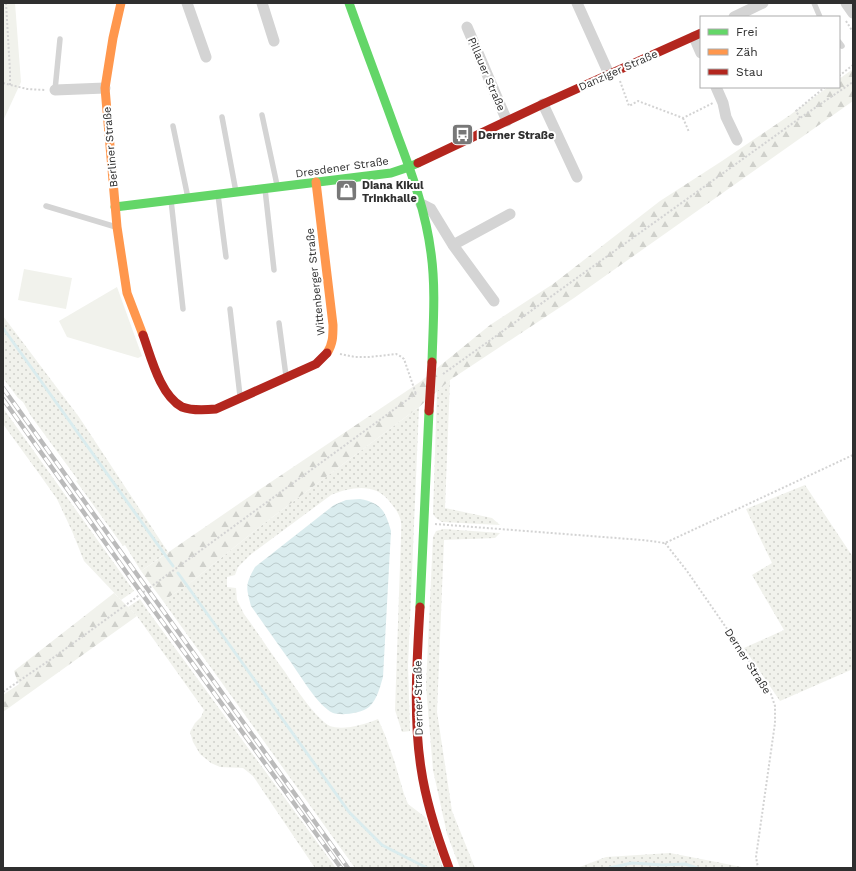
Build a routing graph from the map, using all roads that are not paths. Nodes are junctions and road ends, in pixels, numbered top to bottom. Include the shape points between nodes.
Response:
1 (122, 3) edge
2 (188, 3) edge
3 (262, 3) edge
4 (349, 3) edge
5 (577, 3) edge
6 (763, 3) edge
7 (814, 3) edge
8 (846, 3) edge
9 (853, 13) edge
10 (736, 16) edge
11 (820, 16) edge
12 (467, 27) dead end
13 (697, 35) edge
14 (60, 39) dead end
15 (274, 41) dead end
16 (700, 48) edge
17 (206, 57) dead end
18 (612, 73) junction
19 (105, 88) junction
20 (716, 88) edge
21 (54, 90) joint
22 (543, 104) junction
23 (262, 115) dead end
24 (222, 117) dead end
25 (507, 121) junction
26 (173, 126) dead end
27 (737, 140) dead end
28 (409, 167) junction
29 (577, 177) dead end
30 (316, 182) junction
31 (278, 188) junction
32 (265, 189) junction
33 (236, 192) junction
34 (218, 195) junction
35 (188, 198) junction
36 (171, 200) junction
37 (421, 204) junction
38 (46, 206) dead end
39 (115, 207) junction
40 (510, 214) dead end
41 (117, 227) junction
42 (453, 245) junction
43 (226, 258) dead end
44 (274, 270) dead end
45 (494, 301) dead end
46 (183, 309) dead end
47 (230, 309) dead end
48 (279, 323) dead end
49 (286, 378) junction
50 (241, 398) junction
51 (448, 868) edge

1 - 19 street, Berliner Straße
2 - 17 street
3 - 15 street
4 - 28 street, Derner Straße
5 - 18 street
6 - 10 street
7 - 11 lane
8 - 9 street
12 - 25 street, Pillauer Straße
13 - 16 street, Danziger Straße
13 - 18 street, Danziger Straße
14 - 21 lane
18 - 22 street, Danziger Straße
19 - 21 street
19 - 39 street, Berliner Straße
20 - 27 street
22 - 25 street, Danziger Straße
22 - 29 street
23 - 31 lane
24 - 33 lane
25 - 28 street, Danziger Straße
26 - 35 lane
28 - 30 street, Dresdener Straße via 392,173
28 - 37 street, Derner Straße
30 - 31 street, Dresdener Straße
30 - 49 street, Wittenberger Straße via 334,337 328,352 316,364
31 - 32 street, Dresdener Straße
32 - 33 street, Dresdener Straße
32 - 44 lane
33 - 34 street, Dresdener Straße
34 - 35 street, Dresdener Straße
34 - 43 lane
35 - 36 street, Dresdener Straße
36 - 39 street, Dresdener Straße
36 - 46 lane
37 - 42 street via 431,209
37 - 51 street, Derner Straße, bridge via 430,246 434,301 417,660 418,733 421,766 432,818
38 - 41 lane
39 - 41 street
40 - 42 street
41 - 50 street via 127,293 160,381 170,397 183,407 198,410 216,409
42 - 45 street
47 - 50 lane
48 - 49 lane
49 - 50 street

